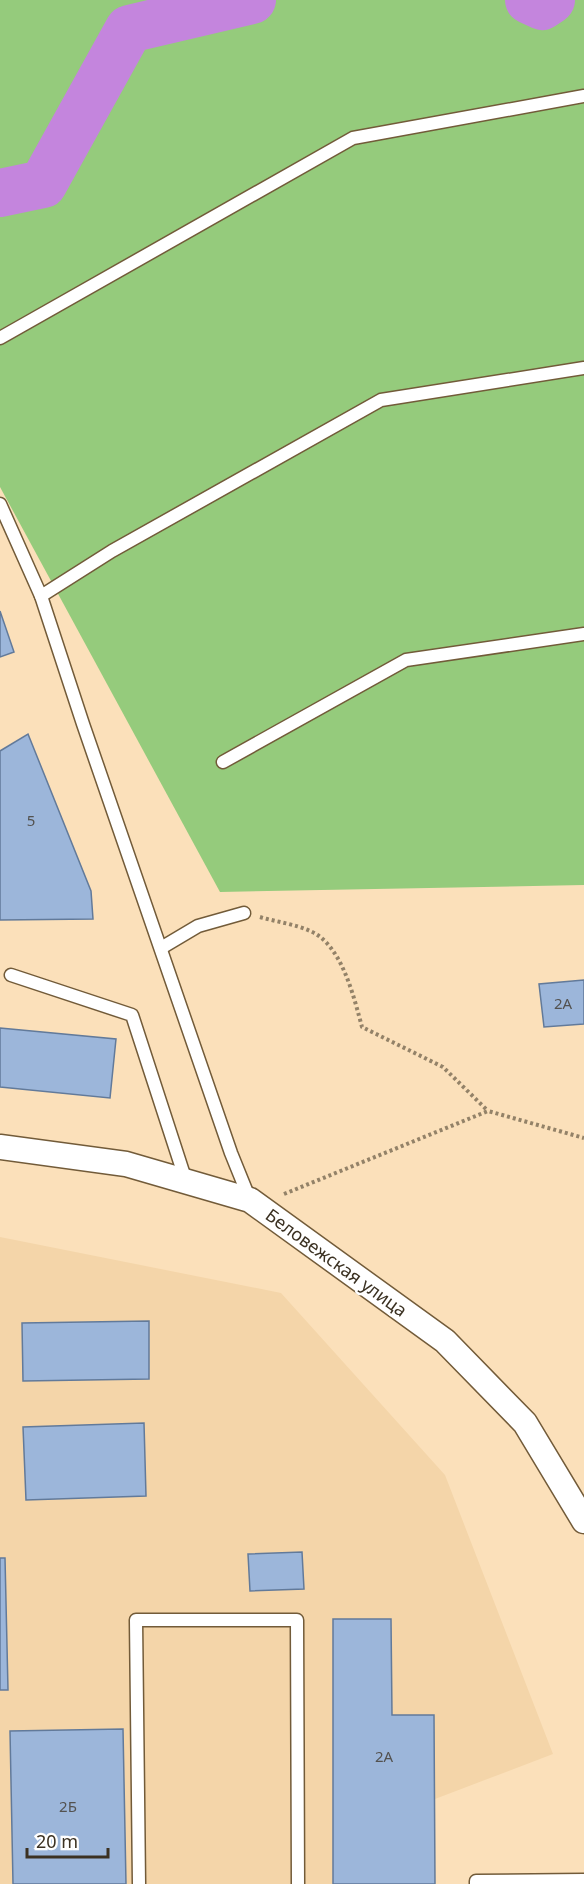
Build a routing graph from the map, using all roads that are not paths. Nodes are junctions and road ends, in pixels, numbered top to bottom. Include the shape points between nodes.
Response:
1 (584, 96) edge
2 (0, 338) edge
3 (584, 368) edge
4 (0, 504) edge
5 (41, 596) junction
6 (584, 634) edge
7 (223, 762) dead end
8 (244, 913) road end
9 (161, 948) junction
10 (11, 975) dead end
11 (0, 1147) edge
12 (186, 1181) junction
13 (253, 1202) junction
14 (584, 1521) edge
15 (584, 1880) edge
16 (139, 1884) edge
17 (298, 1884) edge
18 (476, 1884) edge

1 - 2 lane via 353,138
3 - 5 lane via 381,400 112,551
4 - 5 lane
5 - 9 lane
6 - 7 lane via 406,660
8 - 9 lane via 198,926
9 - 13 lane via 231,1153
10 - 12 lane via 132,1015
11 - 12 street, Беловежская улица via 126,1164
12 - 13 street, Беловежская улица
13 - 14 street, Беловежская улица via 445,1341 525,1424
15 - 18 lane
16 - 17 lane via 136,1620 297,1620

